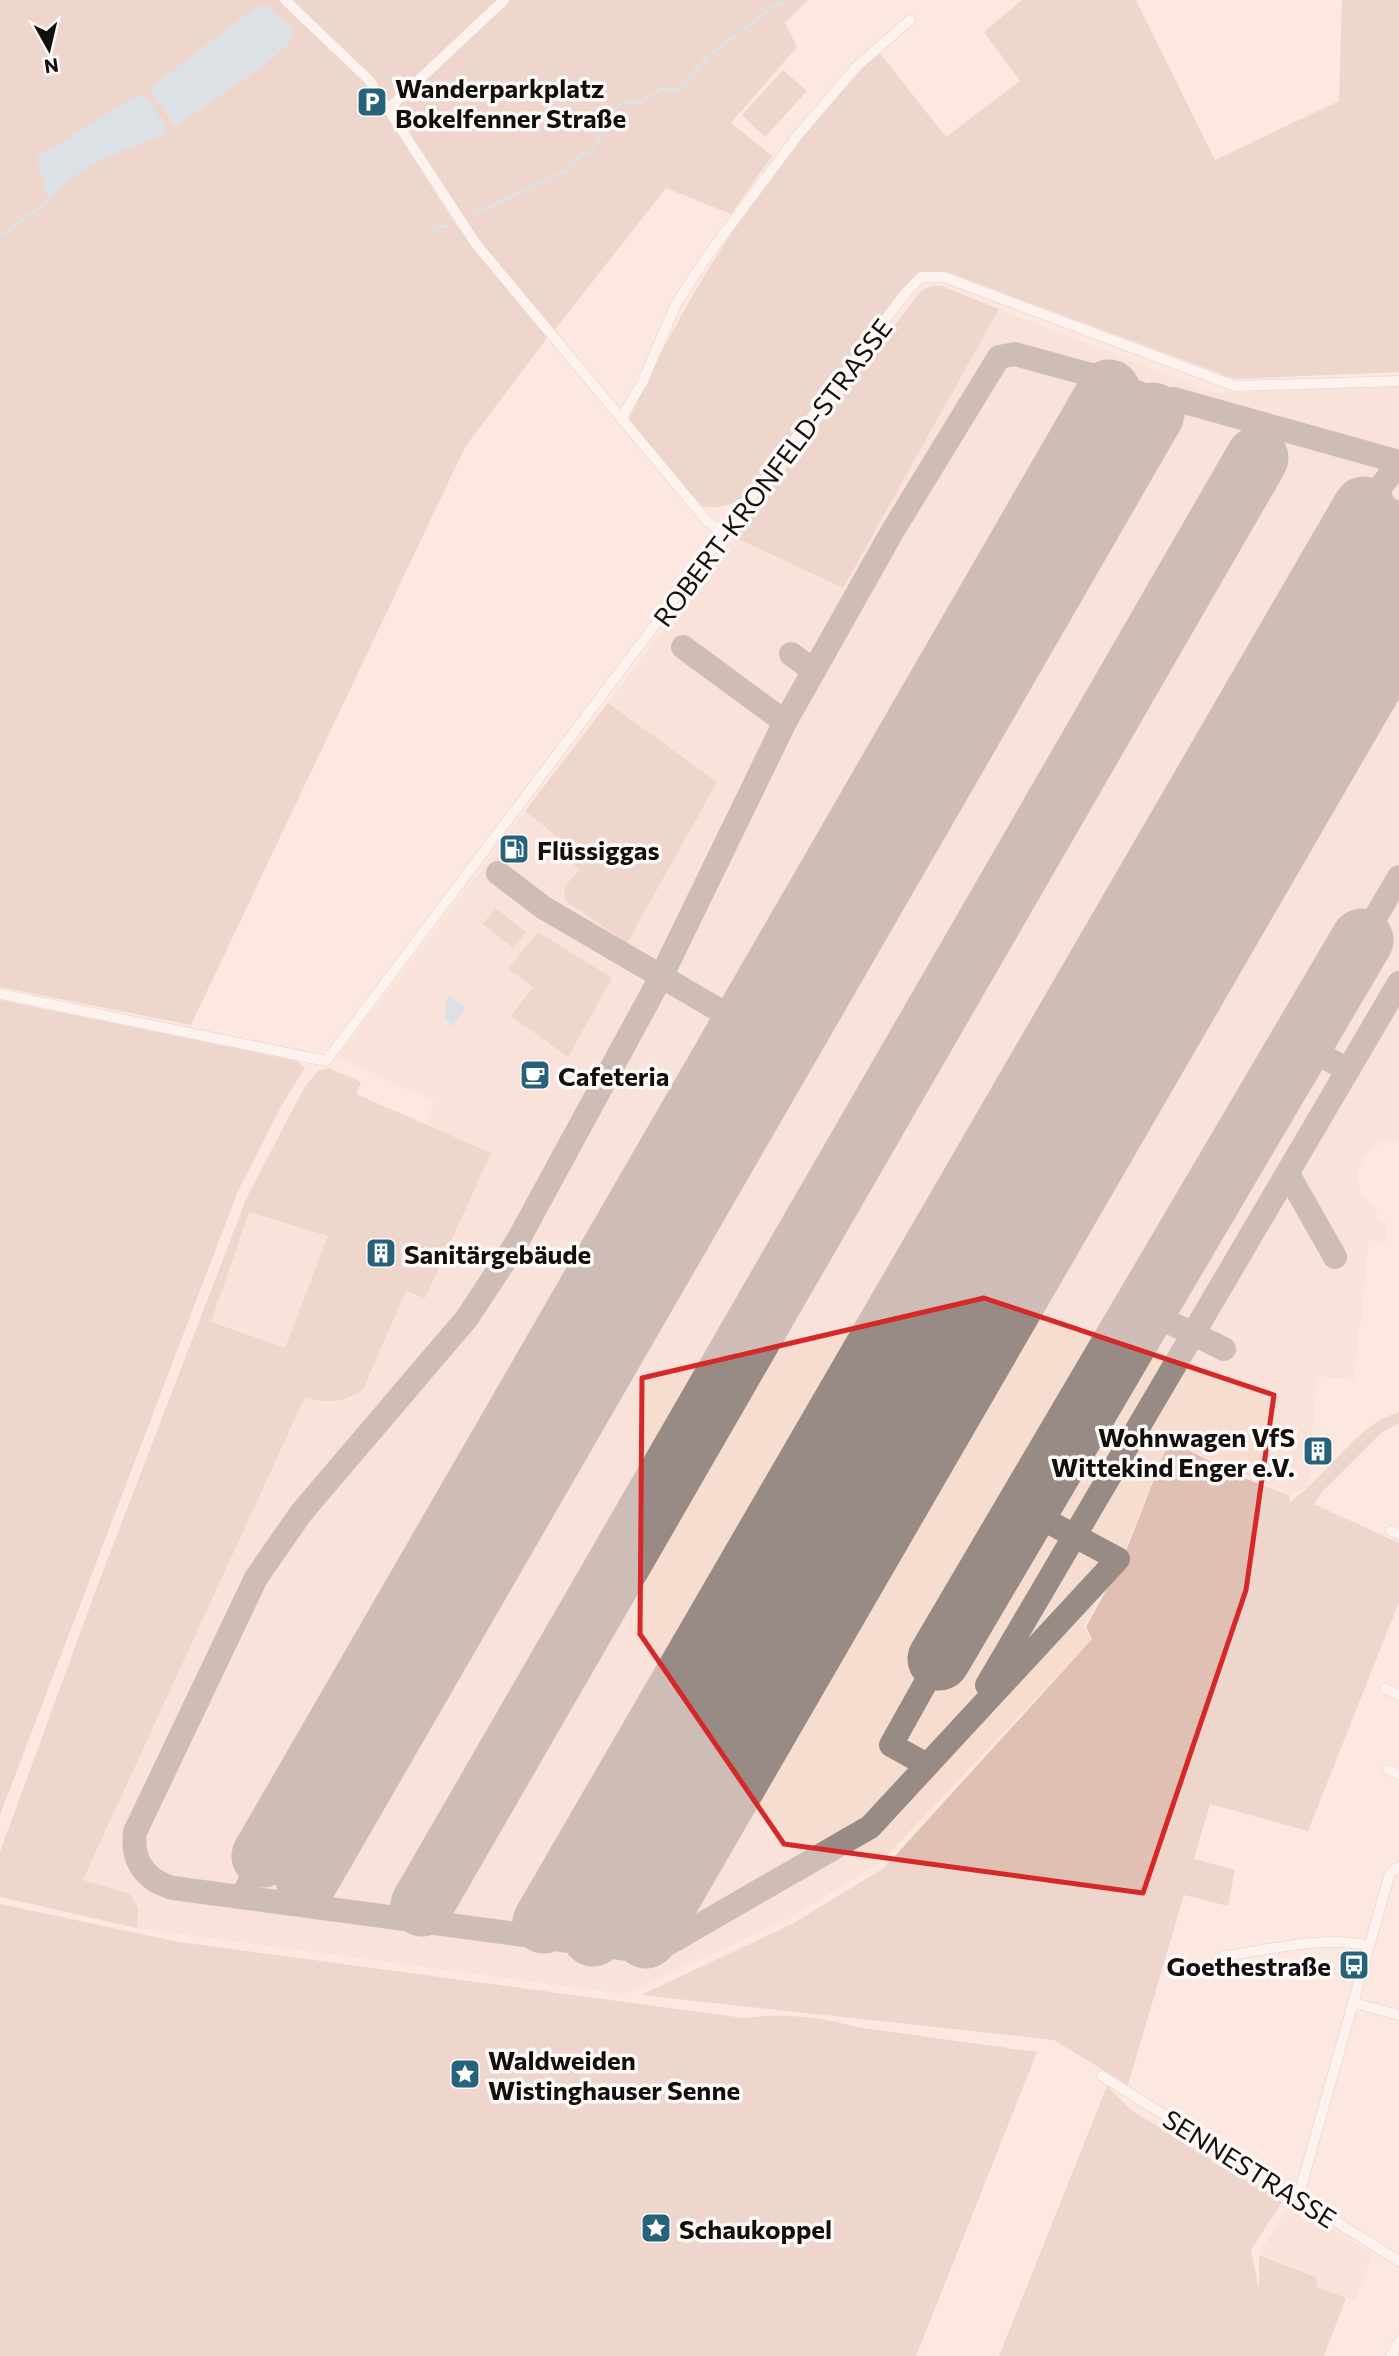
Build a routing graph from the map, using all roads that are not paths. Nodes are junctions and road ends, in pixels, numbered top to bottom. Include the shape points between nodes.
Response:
1 (285, 0) edge
2 (504, 0) edge
3 (910, 20) dead end
4 (389, 108) junction
5 (1399, 381) edge
6 (621, 419) junction
7 (725, 535) junction
8 (0, 994) edge
9 (1385, 1689) dead end
10 (1399, 1695) edge
11 (1388, 1770) dead end
12 (1399, 1773) edge
13 (1399, 1867) edge
14 (1369, 1946) junction
15 (1224, 1956) dead end
16 (1354, 2003) junction
17 (1399, 2015) edge
18 (1102, 2076) dead end
19 (1295, 2196) junction
20 (1399, 2260) edge
21 (1399, 2341) edge
22 (1391, 2356) edge

1 - 4 street via 369,80
2 - 4 street
3 - 6 street via 856,67 798,135 708,255 677,302
4 - 6 street via 476,244
5 - 7 street, ROBERT-KRONFELD-STRASSE via 1235,386 944,277 927,276 915,281
6 - 7 street via 707,521
7 - 8 street, ROBERT-KRONFELD-STRASSE via 327,1060
9 - 10 street
11 - 12 street
13 - 14 street via 1390,1873
14 - 15 street via 1322,1944
14 - 16 street
16 - 17 street
16 - 19 street
18 - 19 street, SENNESTRASSE
19 - 20 street, SENNESTRASSE
21 - 22 street

